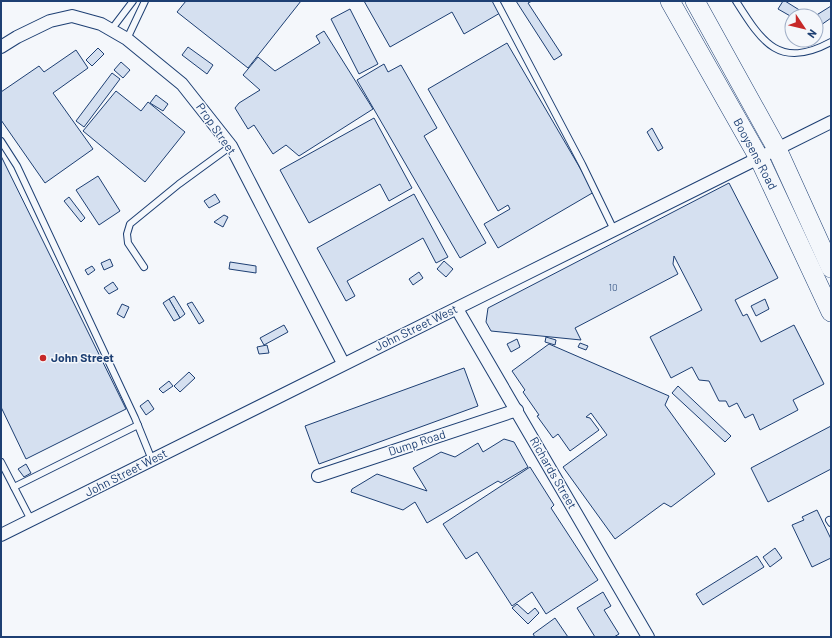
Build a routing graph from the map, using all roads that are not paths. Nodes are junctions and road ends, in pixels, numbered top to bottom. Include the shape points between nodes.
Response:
1 (133, 1) edge
2 (145, 1) edge
3 (496, 1) edge
4 (670, 1) edge
5 (694, 1) edge
6 (736, 1) edge
7 (111, 30) junction
8 (127, 39) junction
9 (831, 42) edge
10 (1, 47) edge
11 (831, 122) edge
12 (1, 141) edge
13 (231, 146) junction
14 (777, 149) junction
15 (759, 158) junction
16 (614, 230) junction
17 (144, 267) dead end
18 (831, 268) edge
19 (457, 309) junction
20 (831, 312) edge
21 (343, 364) junction
22 (517, 410) junction
23 (138, 425) junction
24 (152, 460) junction
25 (1, 462) edge
26 (318, 476) dead end
27 (14, 487) junction
28 (30, 520) junction
29 (1, 535) edge
30 (648, 637) edge

1 - 7 lane
2 - 8 lane
3 - 16 lane
4 - 15 main road, Booysens Road
5 - 14 main road, Booysens Road
6 - 9 lane via 766,43 777,50 802,52
7 - 8 street, Prop Street
7 - 10 street, Prop Street via 101,24 72,16 50,21
8 - 13 street, Prop Street via 182,84
11 - 14 street, John Street West
12 - 23 lane via 17,166
13 - 17 lane via 130,224 128,243
13 - 21 street, Prop Street
14 - 15 street, John Street West
14 - 18 main road, Booysens Road
15 - 16 street, John Street West
15 - 20 main road, Booysens Road
16 - 19 street, John Street West
19 - 21 street, John Street West
19 - 22 street, Richards Street
21 - 24 street, John Street West
22 - 26 street, Dump Road
22 - 30 street, Richards Street
23 - 24 lane
23 - 27 lane
24 - 28 street, John Street West
25 - 27 lane
27 - 28 lane
28 - 29 street, John Street West

